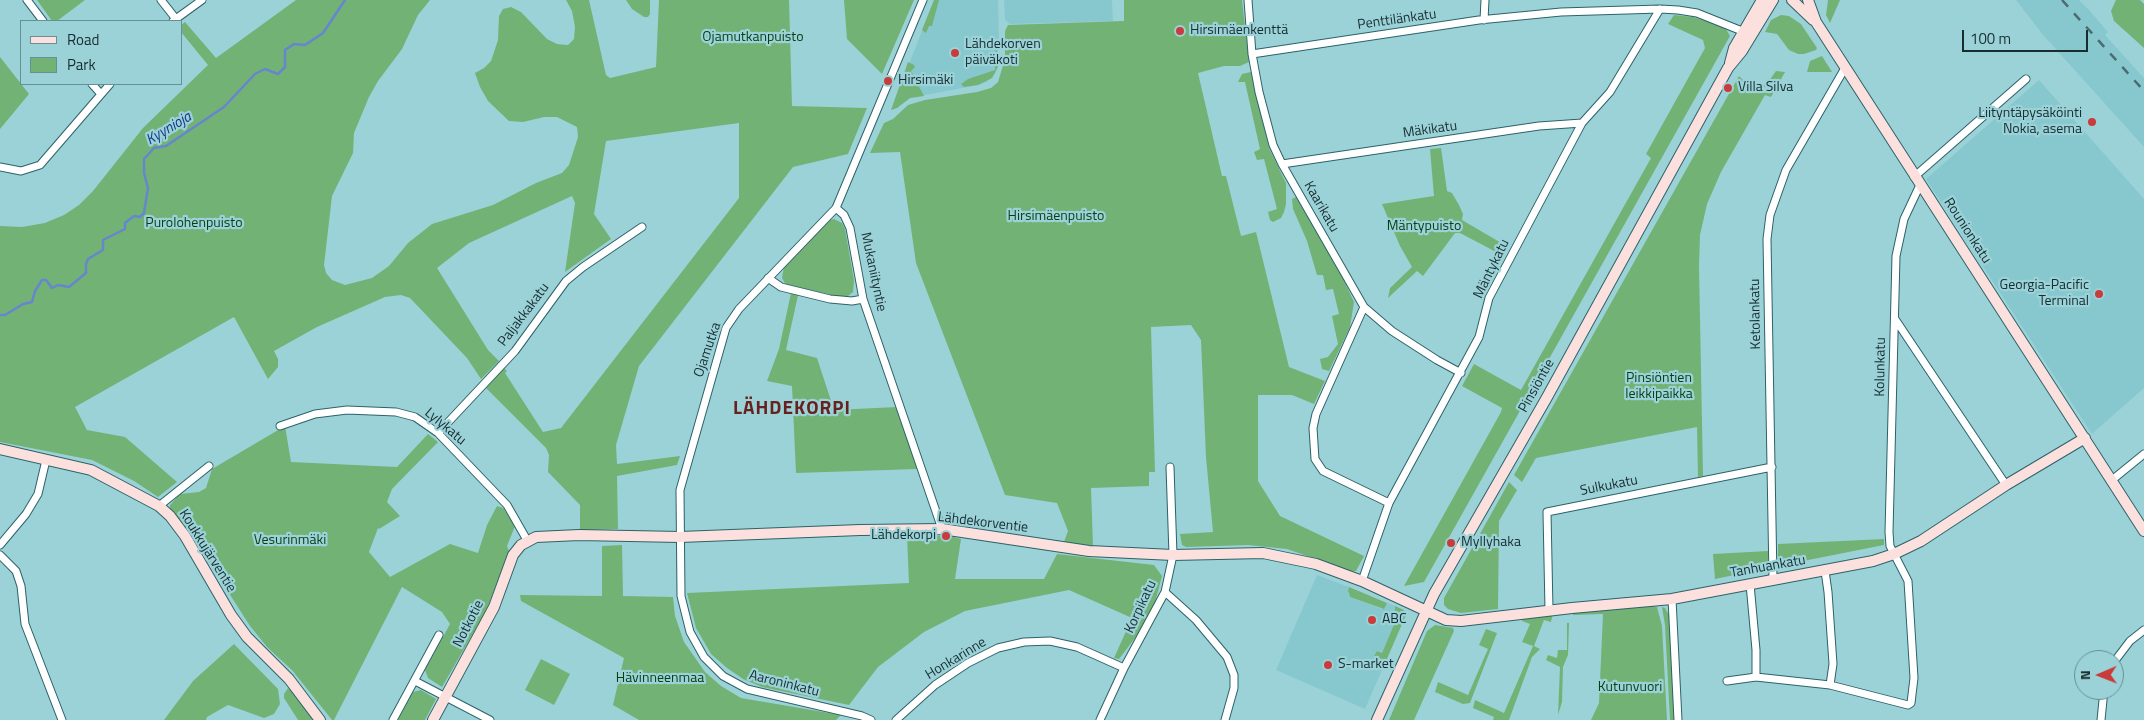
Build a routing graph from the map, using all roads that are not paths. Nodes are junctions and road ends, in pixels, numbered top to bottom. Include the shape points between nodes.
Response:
1 (27, 0) edge
2 (161, 0) edge
3 (202, 0) edge
4 (922, 0) edge
5 (1248, 0) edge
6 (1485, 0) edge
7 (1654, 0) edge
8 (1762, 0) edge
9 (1773, 0) edge
10 (1792, 0) edge
11 (1808, 0) edge
12 (1660, 9) junction
13 (42, 20) edge
14 (175, 20) edge
15 (1484, 20) junction
16 (1816, 22) junction
17 (1748, 33) junction
18 (1252, 54) junction
19 (1845, 68) junction
20 (2026, 79) dead end
21 (93, 85) edge
22 (109, 85) edge
23 (100, 93) junction
24 (1582, 123) junction
25 (1282, 164) junction
26 (0, 167) edge
27 (1917, 181) junction
28 (836, 208) junction
29 (642, 227) dead end
30 (768, 278) junction
31 (863, 299) junction
32 (1364, 307) junction
33 (1895, 319) junction
34 (1461, 373) junction
35 (280, 426) dead end
36 (438, 433) junction
37 (2085, 438) junction
38 (0, 449) edge
39 (2144, 454) edge
40 (46, 460) junction
41 (209, 466) dead end
42 (1170, 467) dead end
43 (1772, 467) junction
44 (2112, 480) junction
45 (2006, 484) junction
46 (1389, 504) junction
47 (159, 506) junction
48 (942, 529) junction
49 (2144, 531) edge
50 (680, 537) junction
51 (527, 540) junction
52 (0, 545) edge
53 (1894, 554) junction
54 (0, 555) edge
55 (1173, 555) junction
56 (1825, 571) junction
57 (1773, 579) junction
58 (1362, 581) junction
59 (1750, 584) junction
60 (1165, 592) junction
61 (1672, 599) junction
62 (1426, 610) junction
63 (1549, 610) junction
64 (2144, 630) edge
65 (439, 635) dead end
66 (2123, 650) edge
67 (1124, 668) junction
68 (1756, 677) junction
69 (415, 681) junction
70 (1727, 681) dead end
71 (1830, 685) junction
72 (446, 696) junction
73 (2103, 700) edge
74 (62, 720) edge
75 (320, 720) edge
76 (393, 720) edge
77 (433, 720) edge
78 (490, 720) edge
79 (871, 720) edge
80 (896, 720) edge
81 (1100, 720) edge
82 (1225, 720) edge
83 (1377, 720) edge
84 (1678, 720) edge
85 (2101, 720) edge

1 - 13 street
2 - 14 street
3 - 14 street
4 - 28 street
5 - 18 street, Kaarikatu
6 - 15 street
7 - 12 street
8 - 17 street, Pinsiöntie
9 - 17 street, Pinsiöntie
10 - 16 street, Rounionkatu
11 - 16 street, Rounionkatu
12 - 15 street, Penttilänkatu via 1562,12
12 - 17 street, Penttilänkatu via 1697,13
12 - 24 street, Mäntykatu via 1610,92
15 - 18 street, Penttilänkatu
16 - 19 street, Rounionkatu
17 - 62 street, Pinsiöntie via 1742,51 1728,68
18 - 25 street, Kaarikatu via 1266,122
19 - 27 street, Rounionkatu
19 - 43 street, Ketolankatu via 1786,170 1770,215 1767,239
20 - 27 street
21 - 23 street
22 - 23 street
23 - 26 street via 40,165 21,171
24 - 25 street, Mäkikatu via 1539,126
24 - 34 street, Mäntykatu via 1489,298 1479,337
25 - 32 street, Kaarikatu
27 - 33 street, Kolunkatu via 1896,256
27 - 37 street, Rounionkatu
28 - 30 street, Ojamutka
28 - 31 street, Mukaniityntie via 850,228
29 - 36 street, Paljakkakatu via 566,281 514,351
30 - 31 street via 781,287 830,299
30 - 50 street, Ojamutka via 726,328 682,479
31 - 48 street, Mukaniityntie
32 - 34 street, Kaarikatu via 1399,335
32 - 46 street via 1316,414 1313,428 1315,459 1323,471
33 - 45 street
33 - 53 street, Kolunkatu via 1889,532
34 - 46 street, Mäntykatu
35 - 36 street, Lylykatu via 315,414 371,410 408,414
36 - 51 street, Lylykatu via 507,505
37 - 44 street, Rounionkatu
37 - 45 street, Tanhuankatu
38 - 40 street, Koukkujärventie
39 - 44 street
40 - 47 street, Koukkujärventie via 91,470
40 - 52 street via 38,494
41 - 47 street
42 - 55 street, Korpikatu
43 - 57 street, Ketolankatu
43 - 63 street, Sulkukatu via 1547,512
44 - 49 street, Rounionkatu
45 - 53 street, Tanhuankatu via 1921,541
46 - 58 street, Mäntykatu
47 - 75 street, Koukkujärventie via 185,536 236,622 289,678
48 - 50 street, Lähdekorventie
48 - 55 street, Lähdekorventie via 1089,551
50 - 51 street, Lähdekorventie via 579,534 547,535
50 - 79 street, Aaroninkatu via 684,614 696,645 714,669 747,690
51 - 72 street, Notkotie via 513,555 494,607
53 - 56 street, Tanhuankatu
53 - 71 street, Kolunkatu via 1908,588 1914,678 1911,703 1908,705
54 - 74 street via 16,571 22,586 25,624
55 - 58 street, Lähdekorventie via 1263,553 1302,560
55 - 60 street, Korpikatu
56 - 57 street, Tanhuankatu
56 - 71 street via 1833,664
57 - 59 street, Tanhuankatu
58 - 62 street, Lähdekorventie
59 - 61 street, Tanhuankatu
59 - 68 street
60 - 67 street, Korpikatu
60 - 82 street via 1196,620 1227,657 1234,675 1234,688
61 - 63 street, Tanhuankatu
61 - 84 street
62 - 63 street, Tanhuankatu via 1446,620 1461,622
62 - 83 street, Pinsiöntie
64 - 66 street
65 - 69 street
67 - 80 street, Honkarinne via 1077,647 1050,641 1024,642 998,648 968,662 935,685
67 - 81 street, Korpikatu
68 - 70 street
68 - 71 street
69 - 72 street
69 - 76 street
72 - 77 street, Notkotie
72 - 78 street
73 - 85 street

